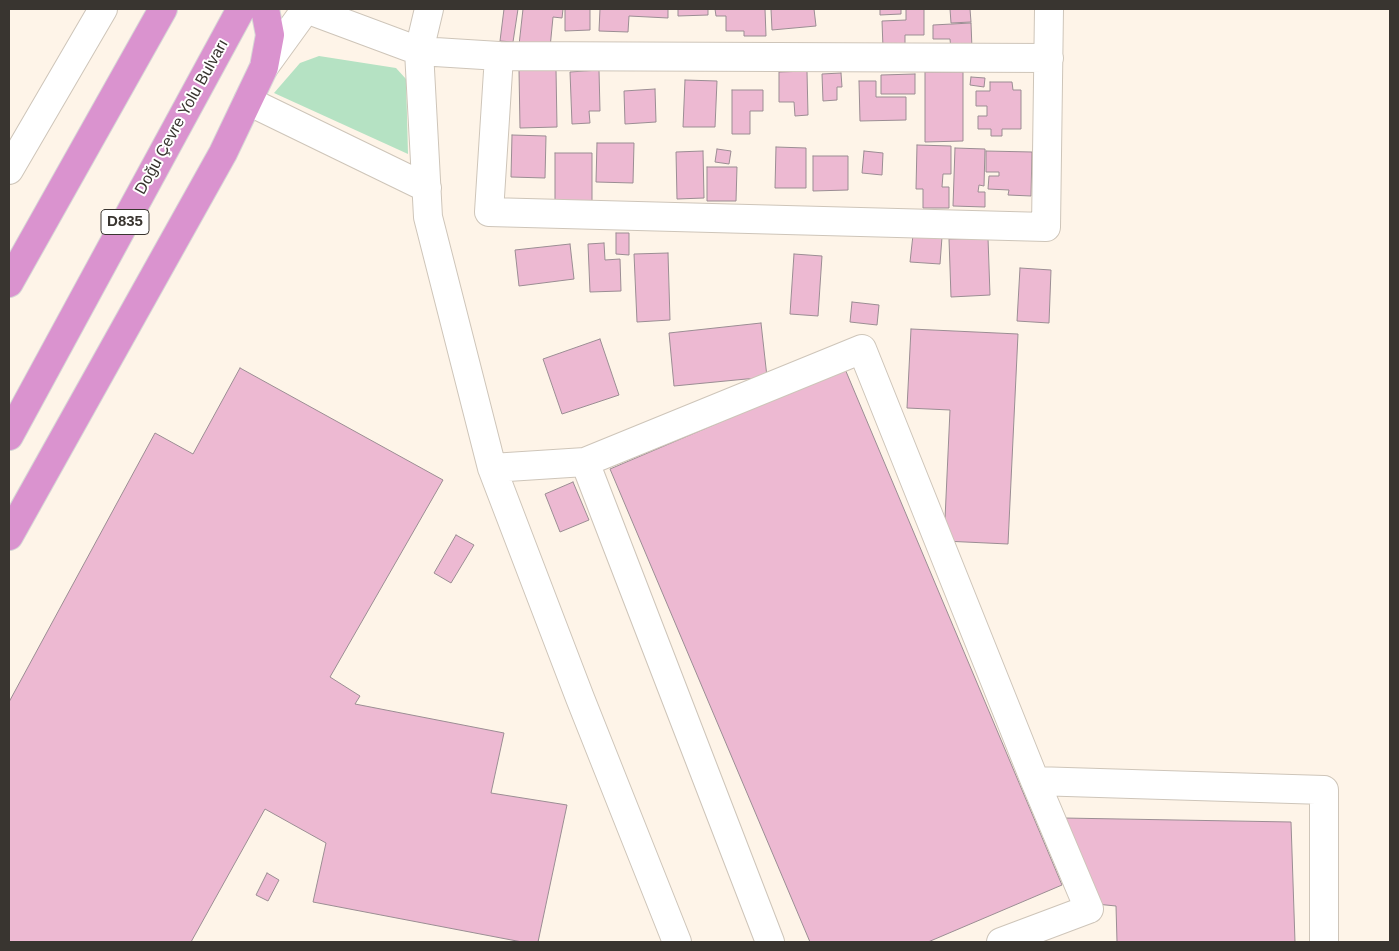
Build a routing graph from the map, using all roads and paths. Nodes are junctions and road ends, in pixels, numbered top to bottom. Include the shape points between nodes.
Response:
1 (103, 9) edge
2 (163, 9) edge
3 (241, 9) edge
4 (265, 9) edge
5 (306, 9) edge
6 (429, 9) edge
7 (1049, 9) edge
8 (419, 51) junction
9 (499, 56) junction
10 (1049, 58) junction
11 (264, 67) junction
12 (248, 101) junction
13 (9, 170) edge
14 (427, 188) junction
15 (9, 283) edge
16 (9, 436) edge
17 (585, 462) junction
18 (492, 468) junction
19 (9, 536) edge
20 (1036, 781) junction
21 (677, 942) edge
22 (770, 942) edge
23 (1001, 942) edge
24 (1324, 942) edge

1 - 13 street
2 - 15 highway
3 - 16 highway, Doğu Çevre Yolu Bulvarı / D835
4 - 11 highway via 270,35
5 - 8 street
5 - 11 street
6 - 8 street
7 - 10 street
8 - 9 street
8 - 14 street
9 - 10 street
9 - 10 street via 489,212 1046,227
11 - 12 highway
12 - 14 street
12 - 19 highway via 224,153
14 - 18 street via 428,217
17 - 18 street
17 - 20 street via 862,350
17 - 22 street
18 - 21 street
20 - 23 street via 1090,909
20 - 24 street via 1324,790

